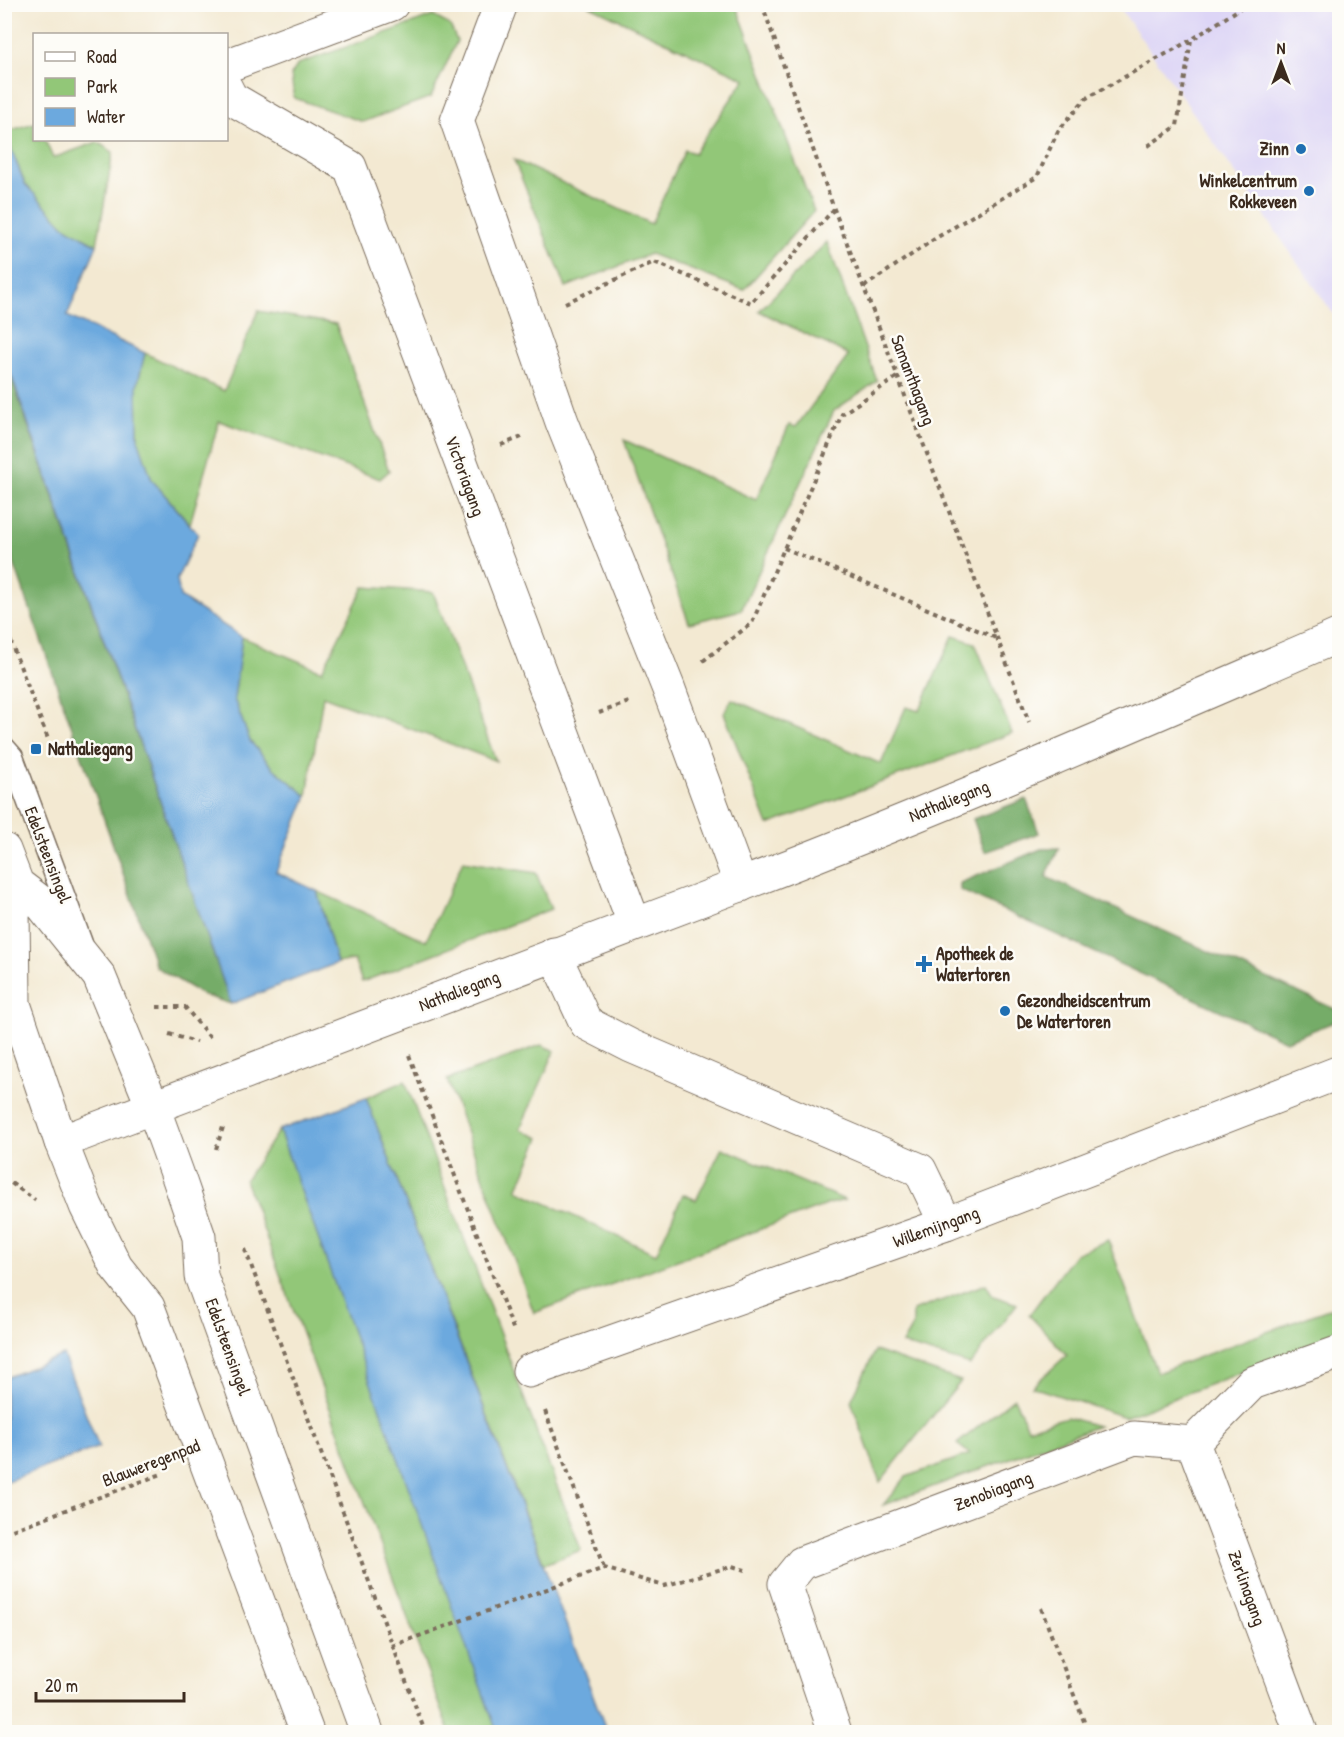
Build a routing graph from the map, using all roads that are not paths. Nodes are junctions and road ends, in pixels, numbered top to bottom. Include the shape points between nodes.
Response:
1 (392, 4) edge
2 (501, 4) edge
3 (228, 65) edge
4 (228, 92) edge
5 (1340, 635) edge
6 (4, 748) edge
7 (4, 850) edge
8 (17, 884) junction
9 (741, 885) junction
10 (634, 923) junction
11 (554, 954) junction
12 (89, 964) junction
13 (9, 990) edge
14 (1340, 1071) edge
15 (153, 1107) junction
16 (61, 1142) junction
17 (946, 1224) junction
18 (1340, 1352) edge
19 (529, 1371) road end
20 (1193, 1443) junction
21 (307, 1732) edge
22 (367, 1732) edge
23 (835, 1732) edge
24 (1301, 1732) edge

1 - 3 street
2 - 9 street via 457,122 562,422 668,687
4 - 10 street, Victoriagang via 231,98 351,167
5 - 9 street, Nathaliegang via 1045,762
6 - 12 lane, Edelsteensingel via 12,758
7 - 8 street
8 - 12 street, Edelsteensingel via 38,900
8 - 13 street
9 - 10 street, Nathaliegang
10 - 11 street, Nathaliegang
11 - 15 street, Nathaliegang
11 - 17 street via 586,1023 631,1047 920,1170
12 - 15 street, Edelsteensingel via 99,976
13 - 16 street
14 - 17 street, Willemijngang
15 - 16 street, Nathaliegang
15 - 22 street, Edelsteensingel via 199,1237 201,1276
16 - 21 street via 116,1267 148,1308
17 - 19 street, Willemijngang
18 - 20 street via 1252,1383
20 - 23 street, Zenobiagang via 1134,1438 802,1563 785,1584
20 - 24 street, Zerlinagang

